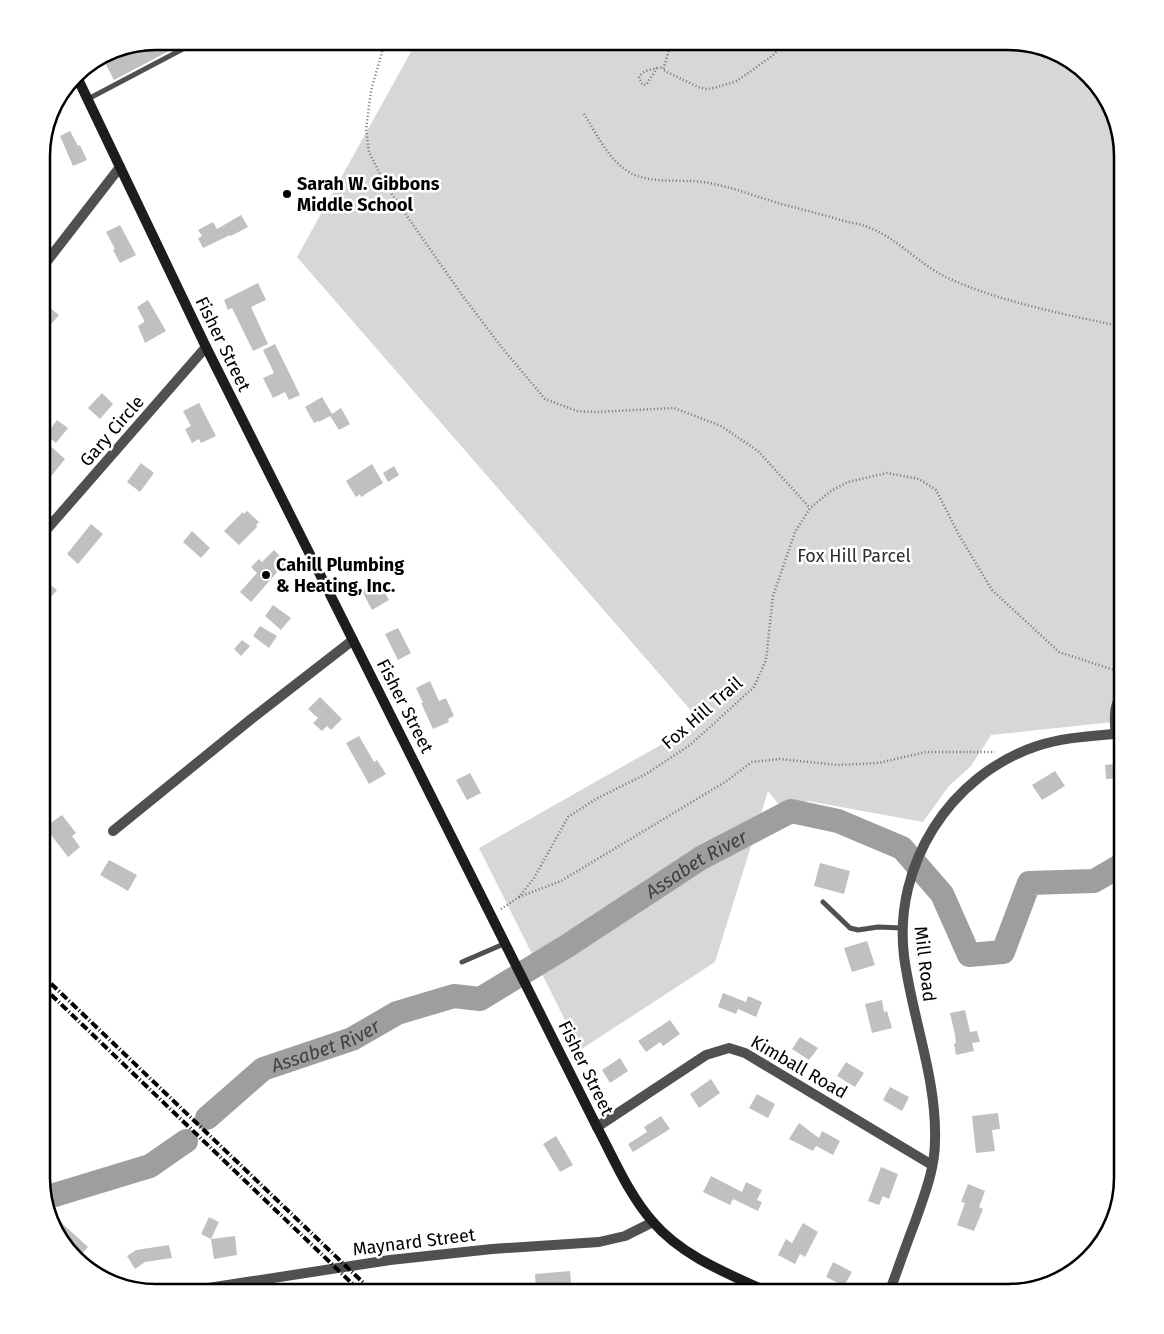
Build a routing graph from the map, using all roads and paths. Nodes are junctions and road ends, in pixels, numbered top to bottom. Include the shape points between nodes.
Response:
1 (181, 50) edge
2 (383, 50) edge
3 (669, 50) edge
4 (778, 50) edge
5 (663, 67) junction
6 (657, 68) junction
7 (79, 83) edge
8 (87, 99) junction
9 (584, 114) dead end
10 (120, 167) junction
11 (50, 259) edge
12 (1114, 325) edge
13 (206, 347) junction
14 (810, 508) junction
15 (50, 526) edge
16 (353, 640) junction
17 (1114, 670) edge
18 (1114, 702) edge
19 (1114, 715) edge
20 (1114, 734) edge
21 (1019, 753) junction
22 (113, 832) dead end
23 (519, 897) junction
24 (823, 902) dead end
25 (492, 914) junction
26 (903, 928) junction
27 (506, 942) junction
28 (462, 962) dead end
29 (597, 1127) junction
30 (932, 1165) junction
31 (653, 1222) junction
32 (234, 1284) edge
33 (751, 1284) edge
34 (892, 1284) edge

1 - 8 lane
2 - 14 path via 366,129 369,152 386,186 462,295 545,399 577,410 595,412 674,408 721,426 758,451
3 - 5 path
4 - 5 path via 737,81 714,88 698,87 666,72
5 - 6 path
6 - 6 path via 640,75 643,85 650,81
7 - 8 main road, Fisher Street
8 - 10 main road, Fisher Street
9 - 12 path via 608,152 628,172 638,176 711,183 865,226 950,279 1014,301
10 - 11 street
10 - 13 main road, Fisher Street
13 - 15 street, Gary Circle
13 - 16 main road, Fisher Street
14 - 17 path, Fox Hill Trail via 848,482 888,473 919,479 936,490 992,590 1059,652
14 - 23 path, Fox Hill Trail via 795,532 773,596 766,660 754,687 690,746 568,817 534,878
16 - 22 street
16 - 25 main road, Fisher Street
18 - 19 lane
20 - 21 street, Mill Road via 1059,741
21 - 23 path via 926,752 878,764 838,765 780,759 752,762 725,782 561,881
21 - 26 street, Mill Road via 967,787 940,818 912,873
23 - 25 path, Fox Hill Trail
24 - 26 lane via 850,928
25 - 27 main road, Fisher Street
26 - 30 street, Mill Road via 907,976 935,1112
27 - 28 lane
27 - 29 main road, Fisher Street
29 - 30 street, Kimball Road via 706,1055 729,1048 745,1053
29 - 31 main road, Fisher Street via 633,1194
30 - 34 street, Mill Road via 927,1188
31 - 32 street, Maynard Street via 626,1236 599,1242 500,1248 390,1260
31 - 33 main road, Fisher Street via 695,1257

